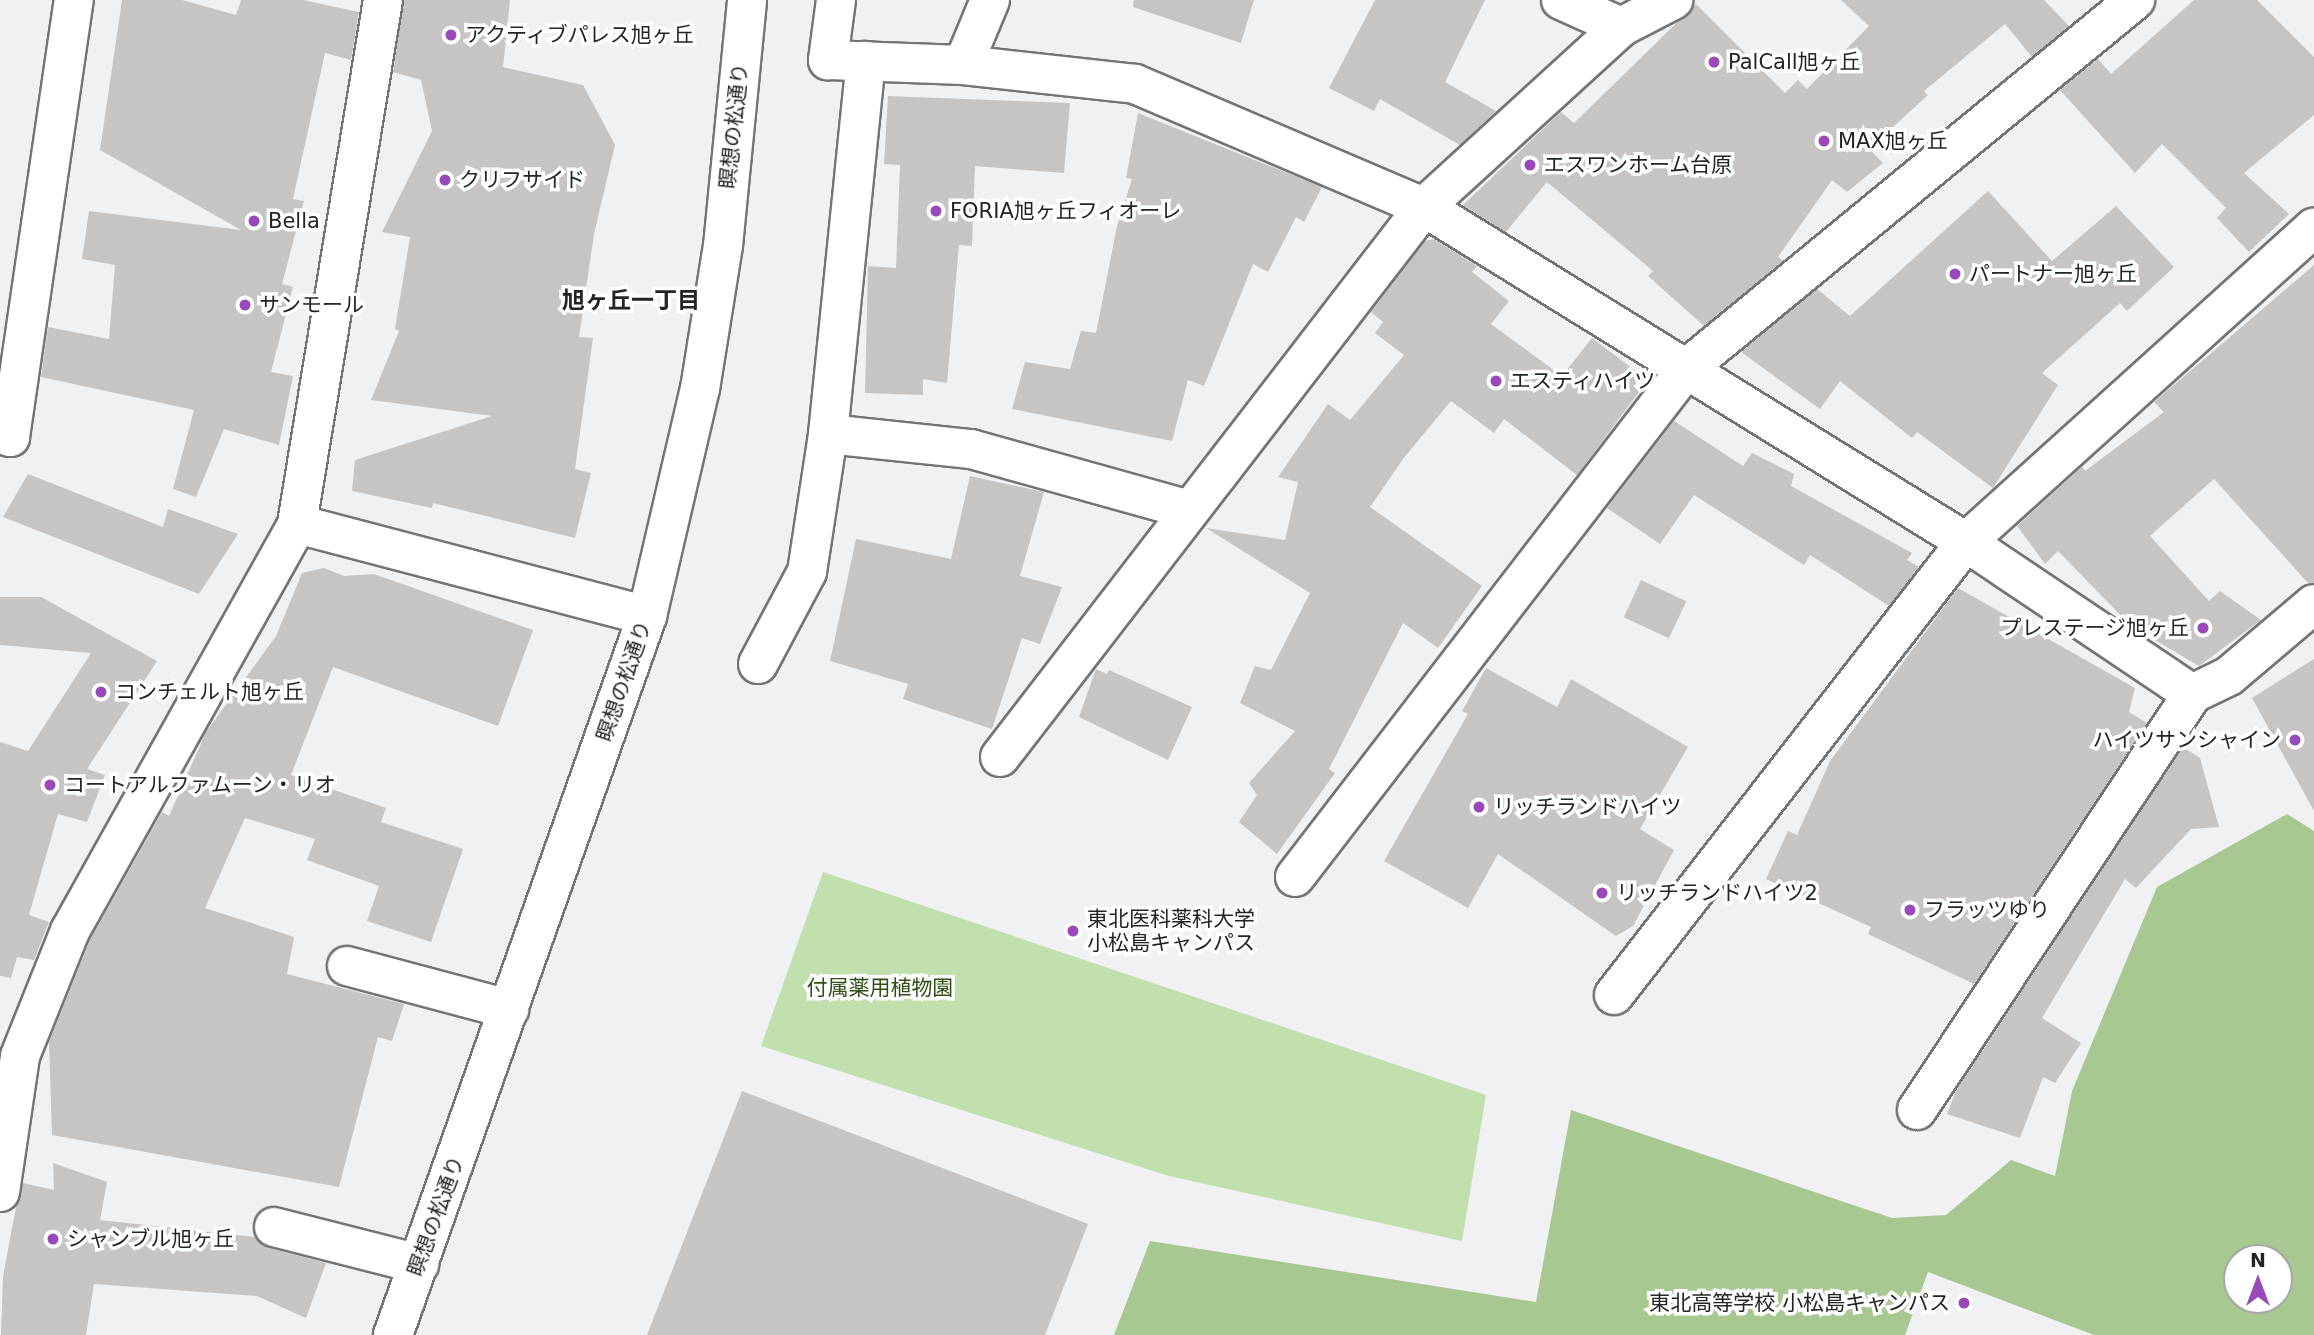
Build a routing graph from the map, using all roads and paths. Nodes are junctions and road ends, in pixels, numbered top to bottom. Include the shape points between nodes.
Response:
1 (74, 0) edge
2 (383, 0) edge
3 (747, 0) edge
4 (836, 0) edge
5 (990, 0) edge
6 (1561, 0) edge
7 (1673, 0) edge
8 (2135, 0) edge
9 (1621, 27) junction
10 (866, 61) junction
11 (963, 65) junction
12 (1424, 207) junction
13 (2314, 228) edge
14 (1687, 369) junction
15 (828, 434) junction
16 (3, 444) edge
17 (1189, 510) junction
18 (297, 524) junction
19 (1966, 542) junction
20 (2314, 604) edge
21 (647, 616) junction
22 (758, 664) dead end
23 (2192, 694) junction
24 (1000, 757) dead end
25 (1295, 877) dead end
26 (347, 966) dead end
27 (1614, 995) dead end
28 (509, 1009) junction
29 (1917, 1110) dead end
30 (0, 1192) edge
31 (274, 1227) dead end
32 (419, 1264) junction
33 (394, 1335) edge

1 - 16 street
2 - 18 street
3 - 21 street, 瞑想の松通り via 723,246 699,389
4 - 10 street via 828,60
5 - 11 street
6 - 9 street
7 - 9 street
8 - 14 street
9 - 12 street
10 - 11 street
10 - 15 street
11 - 12 street via 1135,84
12 - 14 street
12 - 17 street
13 - 19 street
14 - 19 street
14 - 25 street
15 - 17 street via 971,449
15 - 22 street via 807,572
17 - 24 street
18 - 21 street
18 - 30 street via 70,931 20,1056
19 - 23 street
19 - 27 street
20 - 23 street via 2229,676
21 - 28 street, 瞑想の松通り
23 - 29 street
26 - 28 street
28 - 32 street, 瞑想の松通り
31 - 32 street
32 - 33 street, 瞑想の松通り

